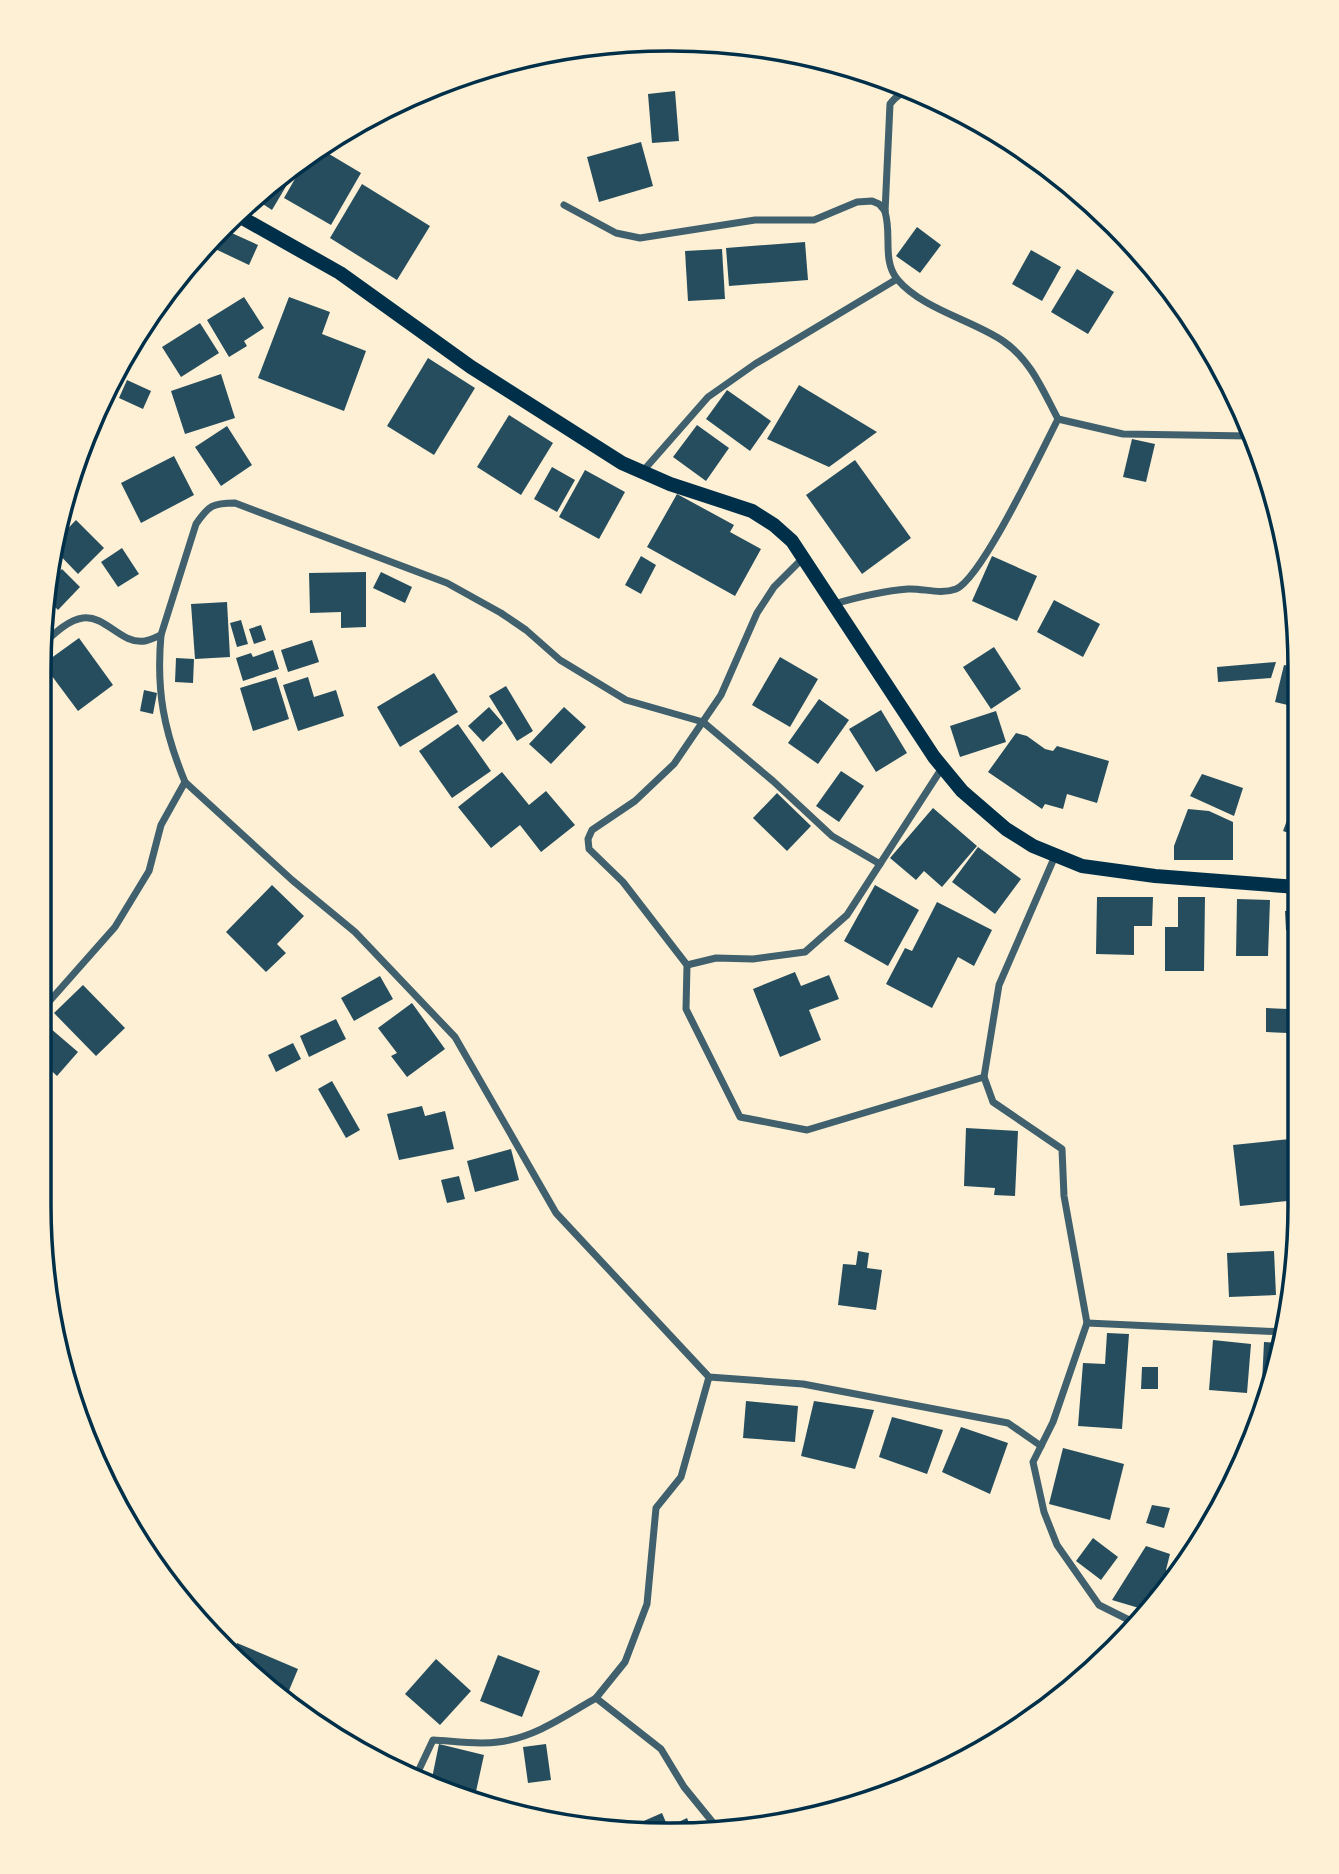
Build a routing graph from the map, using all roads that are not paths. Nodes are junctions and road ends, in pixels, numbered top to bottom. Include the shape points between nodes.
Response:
1 (897, 95) edge
2 (564, 205) dead end
3 (885, 212) junction
4 (244, 221) edge
5 (897, 279) junction
6 (1058, 419) junction
7 (1242, 436) edge
8 (642, 472) junction
9 (804, 558) junction
10 (833, 604) junction
11 (161, 635) junction
12 (52, 637) edge
13 (703, 722) junction
14 (942, 767) junction
15 (185, 782) junction
16 (1055, 856) junction
17 (880, 864) junction
18 (1288, 886) edge
19 (687, 965) junction
20 (51, 998) edge
21 (984, 1077) junction
22 (1087, 1323) junction
23 (1275, 1332) edge
24 (709, 1377) junction
25 (1041, 1446) junction
26 (1128, 1620) edge
27 (596, 1698) junction
28 (419, 1770) edge
29 (712, 1822) edge

1 - 3 street via 890,104
2 - 3 street via 616,233 640,238 755,220 814,220 857,202 872,201
3 - 5 street via 889,264
4 - 8 main road via 340,274 483,374
5 - 6 street via 916,295 1004,341 1032,369
5 - 8 street via 708,397
6 - 7 street via 1123,434
6 - 10 street via 1008,517 967,581 955,589 874,592
8 - 9 main road via 752,511 792,541
9 - 10 main road
9 - 13 street via 774,587 757,613
10 - 14 main road
11 - 12 street via 131,640 93,619 82,618
11 - 13 street via 196,524 205,510 217,503 235,503 447,583 501,613 560,660 626,700
11 - 15 street via 160,700 169,744
13 - 17 street via 832,836
13 - 19 street via 674,764 635,801 592,830 588,839 589,849 623,882
14 - 16 main road via 981,810
14 - 17 street
15 - 20 street via 162,825 149,871 115,927
15 - 24 street via 355,932 454,1037 556,1213
16 - 18 main road via 1116,872
16 - 21 street via 999,985
17 - 19 street via 847,915 805,951 753,959 716,957
19 - 21 street via 686,1009 740,1117 807,1130
21 - 22 street via 993,1102 1062,1149 1064,1196
22 - 23 street
22 - 25 street
24 - 25 street via 803,1384 1008,1423
24 - 27 street via 681,1476 656,1508 647,1604 625,1662
25 - 26 street via 1033,1462 1057,1545 1099,1605
27 - 28 street via 550,1725 497,1743 433,1740
27 - 29 street via 661,1749

